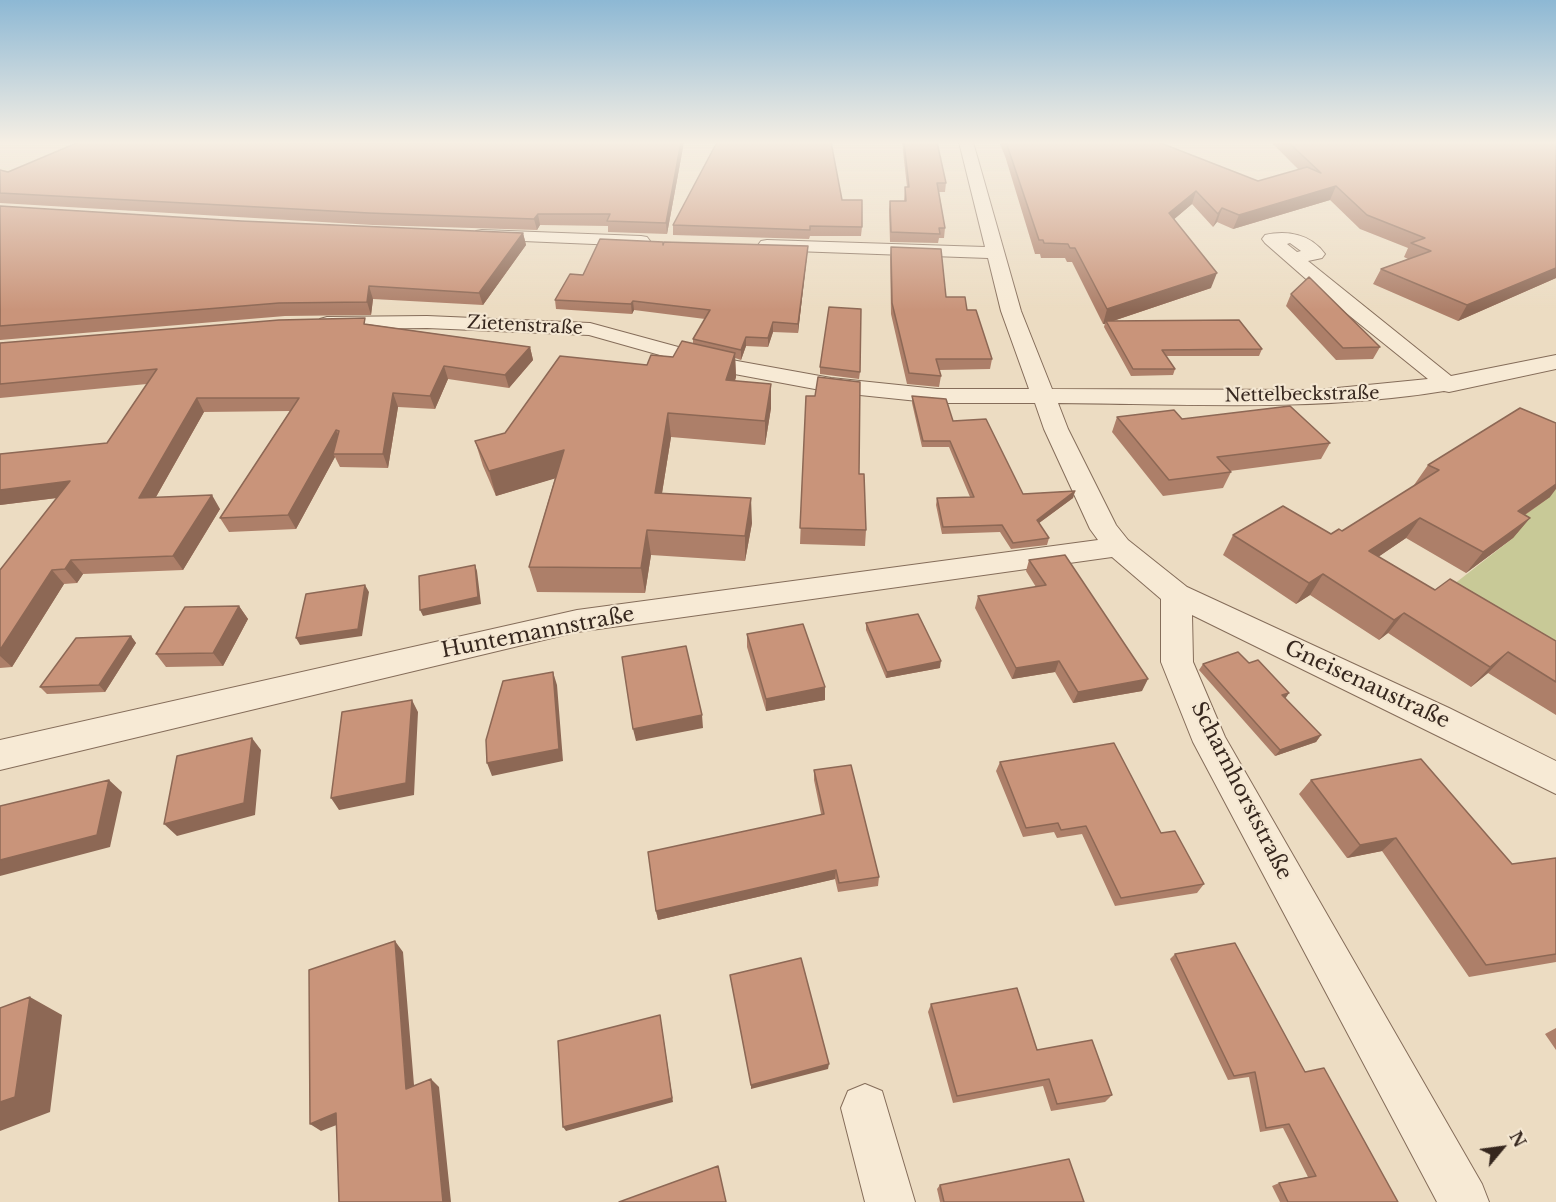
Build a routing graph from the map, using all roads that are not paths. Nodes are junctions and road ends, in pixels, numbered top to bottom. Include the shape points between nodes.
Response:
1 (981, 198) edge
2 (467, 235) edge
3 (663, 242) edge
4 (755, 245) edge
5 (995, 253) junction
6 (1295, 258) dead end
7 (309, 324) edge
8 (1556, 363) edge
9 (1449, 384) junction
10 (1045, 397) junction
11 (1119, 547) junction
12 (1176, 595) junction
13 (0, 755) edge
14 (1556, 778) edge
15 (865, 1108) dead end
16 (890, 1202) edge
17 (1464, 1202) edge

1 - 5 street
2 - 3 street
4 - 5 street
5 - 10 street via 1011,311
6 - 9 street
7 - 10 street, Zietenstraße via 427,321 590,329 713,363 831,385 937,396
8 - 9 street, Nettelbeckstraße
9 - 10 street, Nettelbeckstraße via 1317,397
10 - 11 street via 1056,429 1104,529
11 - 12 street
11 - 13 street, Huntemannstraße via 577,621
12 - 14 street, Gneisenaustraße
12 - 17 street, Scharnhorststraße via 1178,662 1210,742
15 - 16 street

